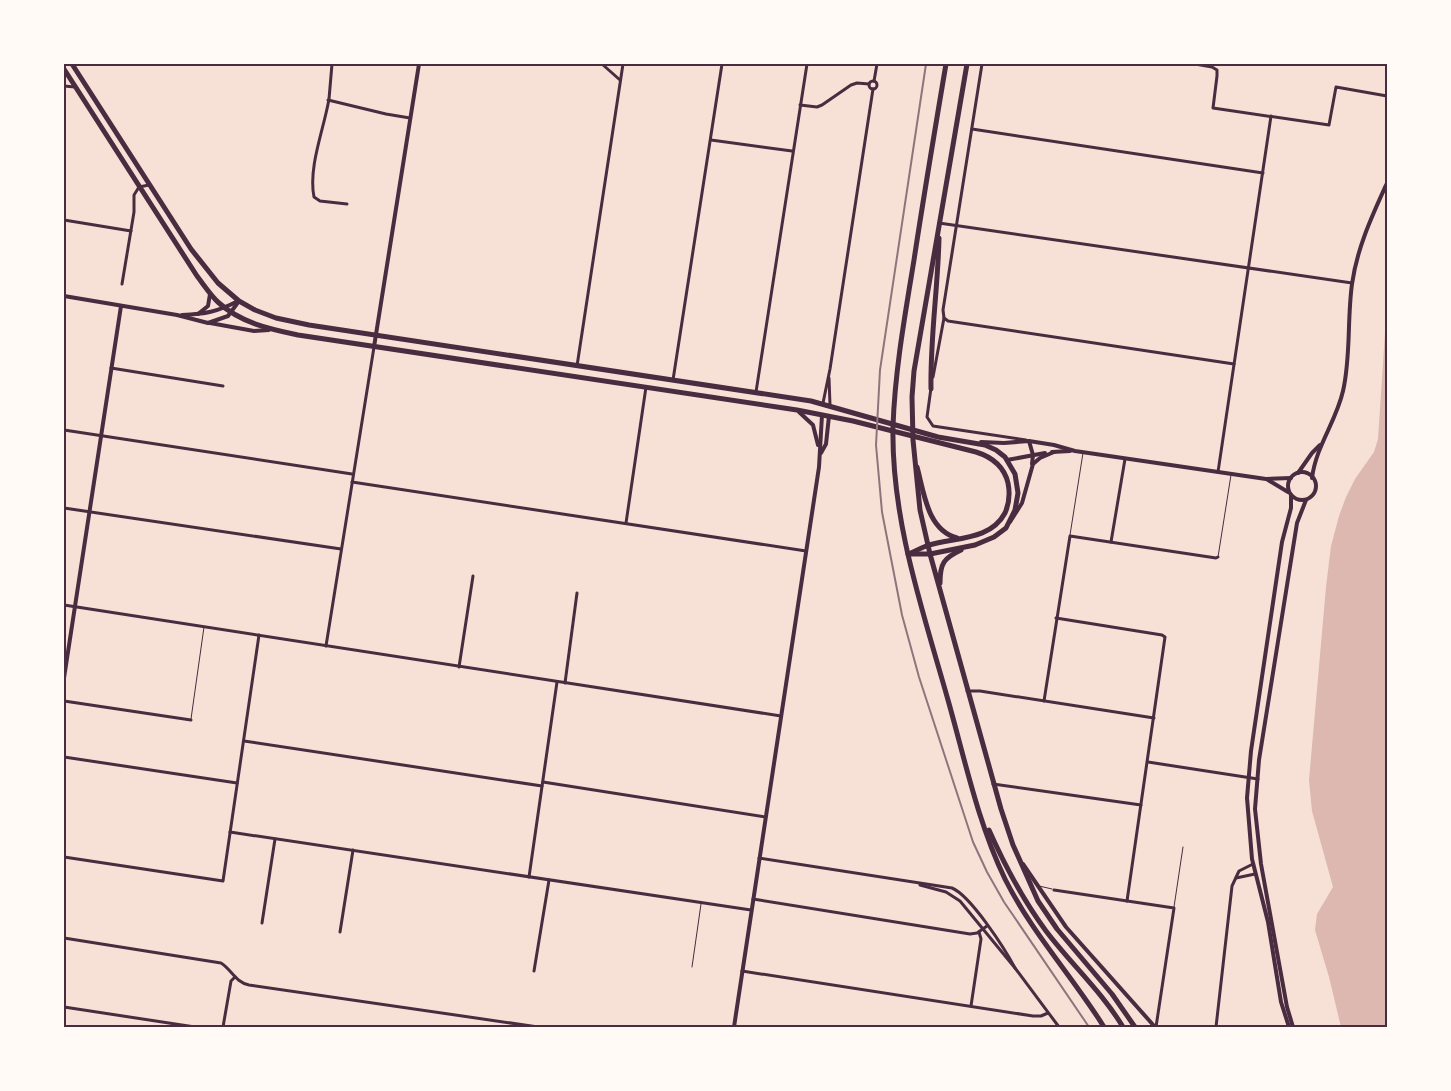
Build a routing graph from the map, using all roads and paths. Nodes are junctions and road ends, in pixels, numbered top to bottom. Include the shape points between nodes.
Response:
1 (72, 64) edge
2 (332, 64) edge
3 (419, 64) edge
4 (602, 64) edge
5 (623, 64) edge
6 (722, 64) edge
7 (807, 64) edge
8 (876, 64) edge
9 (946, 64) edge
10 (967, 64) edge
11 (982, 64) edge
12 (1195, 64) edge
13 (64, 69) edge
14 (620, 80) junction
15 (874, 81) junction
16 (869, 84) junction
17 (64, 86) edge
18 (75, 87) junction
19 (873, 89) junction
20 (1387, 96) edge
21 (328, 100) junction
22 (800, 105) junction
23 (1271, 116) junction
24 (410, 118) junction
25 (972, 129) junction
26 (711, 140) junction
27 (792, 151) junction
28 (1263, 173) junction
29 (1387, 183) edge
30 (150, 184) junction
31 (139, 187) junction
32 (347, 204) dead end
33 (64, 220) edge
34 (939, 223) junction
35 (956, 225) junction
36 (131, 231) junction
37 (1249, 268) junction
38 (1352, 283) junction
39 (122, 284) dead end
40 (209, 292) junction
41 (64, 296) edge
42 (239, 301) junction
43 (121, 306) junction
44 (225, 308) junction
45 (232, 312) junction
46 (196, 314) junction
47 (178, 315) junction
48 (944, 318) junction
49 (208, 323) junction
50 (272, 330) junction
51 (376, 335) junction
52 (374, 347) junction
53 (1234, 364) junction
54 (577, 366) junction
55 (111, 368) junction
56 (829, 375) junction
57 (673, 380) junction
58 (223, 386) dead end
59 (646, 387) junction
60 (931, 388) junction
61 (756, 392) junction
62 (823, 404) junction
63 (830, 405) junction
64 (797, 410) junction
65 (822, 415) junction
66 (829, 416) junction
67 (64, 430) edge
68 (100, 436) junction
69 (1029, 440) junction
70 (961, 441) junction
71 (1322, 443) junction
72 (1074, 451) junction
73 (913, 452) junction
74 (1054, 452) junction
75 (1083, 452) junction
76 (820, 455) junction
77 (1033, 455) junction
78 (992, 459) junction
79 (1125, 459) junction
80 (1007, 460) junction
81 (1031, 468) junction
82 (1218, 472) junction
83 (1298, 473) junction
84 (352, 474) junction
85 (1231, 474) junction
86 (1290, 478) junction
87 (1312, 478) junction
88 (1266, 479) junction
89 (352, 482) junction
90 (1290, 494) junction
91 (1306, 500) junction
92 (64, 508) edge
93 (89, 511) junction
94 (626, 523) junction
95 (1006, 528) junction
96 (1070, 536) junction
97 (962, 538) junction
98 (1111, 542) junction
99 (927, 545) junction
100 (975, 545) junction
101 (341, 549) junction
102 (806, 551) junction
103 (908, 554) junction
104 (930, 554) junction
105 (1218, 557) joint
106 (473, 576) dead end
107 (577, 593) dead end
108 (940, 594) junction
109 (64, 606) edge
110 (75, 607) junction
111 (1056, 618) junction
112 (204, 627) junction
113 (259, 636) junction
114 (326, 646) junction
115 (459, 667) junction
116 (64, 678) edge
117 (557, 682) junction
118 (565, 683) junction
119 (967, 691) junction
120 (64, 701) edge
121 (1044, 701) junction
122 (781, 716) junction
123 (1154, 718) junction
124 (191, 720) joint
125 (244, 741) junction
126 (64, 757) edge
127 (1148, 762) junction
128 (1249, 777) junction
129 (1258, 779) junction
130 (237, 783) junction
131 (542, 784) junction
132 (993, 784) junction
133 (1141, 805) junction
134 (978, 806) junction
135 (766, 817) junction
136 (230, 832) junction
137 (275, 839) junction
138 (1183, 847) dead end
139 (353, 850) junction
140 (64, 857) edge
141 (759, 858) junction
142 (1020, 860) junction
143 (1253, 864) junction
144 (1261, 864) junction
145 (1262, 872) junction
146 (1255, 874) junction
147 (529, 877) junction
148 (1235, 878) junction
149 (549, 880) junction
150 (915, 883) junction
151 (1038, 885) junction
152 (952, 888) junction
153 (1054, 890) joint
154 (950, 894) junction
155 (753, 899) junction
156 (1127, 901) junction
157 (701, 903) junction
158 (1174, 908) junction
159 (751, 910) junction
160 (262, 923) dead end
161 (987, 926) junction
162 (983, 929) junction
163 (340, 932) dead end
164 (978, 932) junction
165 (64, 938) edge
166 (692, 966) dead end
167 (1015, 968) junction
168 (534, 971) dead end
169 (742, 971) junction
170 (235, 977) junction
171 (971, 1006) junction
172 (64, 1007) edge
173 (1048, 1013) junction
174 (195, 1027) edge
175 (224, 1027) edge
176 (538, 1027) edge
177 (734, 1027) edge
178 (1059, 1027) edge
179 (1104, 1027) edge
180 (1123, 1027) edge
181 (1135, 1027) edge
182 (1156, 1027) edge
183 (1215, 1027) edge
184 (1289, 1027) edge
185 (1293, 1027) edge

1 - 30 highway
2 - 21 street
3 - 24 street
4 - 14 street
5 - 14 street
6 - 26 street
7 - 22 street
8 - 15 street
9 - 103 highway via 895,381 894,462
10 - 34 highway
11 - 25 street
12 - 23 street via 1217,70 1213,108
13 - 18 highway
14 - 54 street
15 - 16 street
15 - 19 street via 877,86
16 - 19 street
16 - 22 street via 851,85 822,106
17 - 18 street
18 - 31 highway
19 - 56 street
20 - 23 street via 1336,86 1328,125
21 - 24 street
21 - 32 street via 317,143 314,196 320,201
22 - 27 street
23 - 28 street
24 - 51 street
25 - 28 street
25 - 35 street
26 - 27 street
26 - 57 street
27 - 61 street
28 - 37 street
29 - 38 street via 1361,242
30 - 31 street
30 - 42 highway via 201,262
31 - 36 street via 134,195
31 - 40 highway
33 - 36 street
34 - 35 street
34 - 60 highway
34 - 73 highway via 914,370
35 - 37 street
35 - 48 street
36 - 39 street
37 - 38 street
37 - 53 street
38 - 71 street via 1343,392
40 - 44 highway
40 - 46 street via 208,306
41 - 43 street
42 - 44 street
42 - 45 street
42 - 51 highway via 259,312 286,320
43 - 47 street
43 - 55 street
44 - 45 highway
44 - 46 street
45 - 49 street via 225,318
45 - 50 highway
46 - 47 street
47 - 49 street
48 - 53 street
48 - 60 street
49 - 50 street via 254,331
50 - 52 highway
51 - 52 street
51 - 54 highway
52 - 59 highway
52 - 84 street
53 - 82 street
54 - 57 highway
55 - 58 street
55 - 68 street
56 - 62 street
56 - 63 street
57 - 61 highway
59 - 64 highway
59 - 94 street
60 - 69 street via 927,415 932,425
61 - 62 highway
62 - 63 highway
62 - 65 highway
63 - 66 highway
63 - 70 highway
64 - 65 highway
64 - 76 street via 813,425
65 - 66 highway
65 - 76 street
66 - 76 street via 826,444
66 - 78 highway via 976,452
67 - 68 street
68 - 84 street
68 - 93 street
69 - 70 street via 1004,443
69 - 72 street
69 - 77 street
70 - 80 highway via 990,446
71 - 83 street
71 - 87 street
72 - 74 street
72 - 75 street
73 - 97 highway via 931,517 949,535
73 - 99 highway
74 - 77 street
74 - 81 street via 1037,459
75 - 79 street
75 - 96 lane
76 - 102 street
77 - 80 street
77 - 81 street
78 - 80 highway
78 - 97 highway via 1006,478 1008,505 994,526
79 - 82 street
79 - 98 street
80 - 95 highway via 1015,474 1018,493 1015,510
81 - 95 street via 1022,503
82 - 85 street
83 - 86 street
83 - 87 street via 1306,473
84 - 89 street
85 - 88 street
85 - 105 lane
86 - 88 street
86 - 90 street
87 - 91 street via 1315,490
88 - 90 street
89 - 94 street
89 - 101 street
90 - 91 street via 1298,500
90 - 128 street via 1291,508 1282,542
91 - 129 street via 1297,523
92 - 93 street
93 - 101 street
93 - 110 street
94 - 102 street
95 - 100 highway
96 - 98 street
96 - 111 street
97 - 99 highway
98 - 105 street
99 - 103 highway
99 - 104 highway
100 - 104 highway
100 - 108 highway via 950,555 944,562
101 - 114 street
102 - 122 street
103 - 104 highway
103 - 134 highway
104 - 108 highway
106 - 115 street
107 - 118 street
108 - 119 highway
109 - 110 street
110 - 112 street
110 - 116 street
111 - 121 street
111 - 123 street via 1165,637
112 - 113 street
112 - 124 lane
113 - 114 street
113 - 125 street
114 - 115 street
115 - 117 street
117 - 118 street
117 - 131 street
118 - 122 street
119 - 121 street
119 - 132 highway
120 - 124 street
121 - 123 street
122 - 135 street
123 - 127 street
125 - 130 street
125 - 131 street
126 - 130 street
127 - 128 street
127 - 133 street
128 - 129 street
128 - 143 street via 1247,816
129 - 144 street via 1255,817
130 - 136 street
131 - 135 street
131 - 147 street
132 - 133 street
132 - 142 highway
133 - 156 street
134 - 179 highway via 991,846 1019,904
134 - 180 highway via 1014,883 1030,908
135 - 141 street
136 - 137 street
136 - 140 street via 223,881
137 - 139 street
137 - 160 street
138 - 158 lane
139 - 147 street
139 - 163 street
141 - 150 street
141 - 155 street
142 - 151 street
142 - 181 highway via 1052,922
143 - 144 street
143 - 146 street
143 - 148 street via 1240,870
144 - 145 street
145 - 146 street
145 - 185 street
146 - 148 street
146 - 184 street
147 - 149 street
148 - 183 street
149 - 157 street
149 - 168 street
150 - 152 street
150 - 154 street
151 - 153 lane
151 - 182 street via 1066,927
152 - 154 street
152 - 161 street via 965,896
153 - 156 street
154 - 162 street via 963,904
155 - 159 street
155 - 164 street via 970,934
156 - 158 street
157 - 159 street
157 - 166 lane
158 - 182 street
159 - 169 street
161 - 162 street
161 - 167 street
162 - 164 street
162 - 167 street
164 - 171 street via 981,939
165 - 170 street via 222,963
167 - 173 street
169 - 171 street
169 - 177 street
170 - 175 street via 231,981
170 - 176 street via 241,984
171 - 173 street via 1033,1016
172 - 174 street
173 - 178 street

